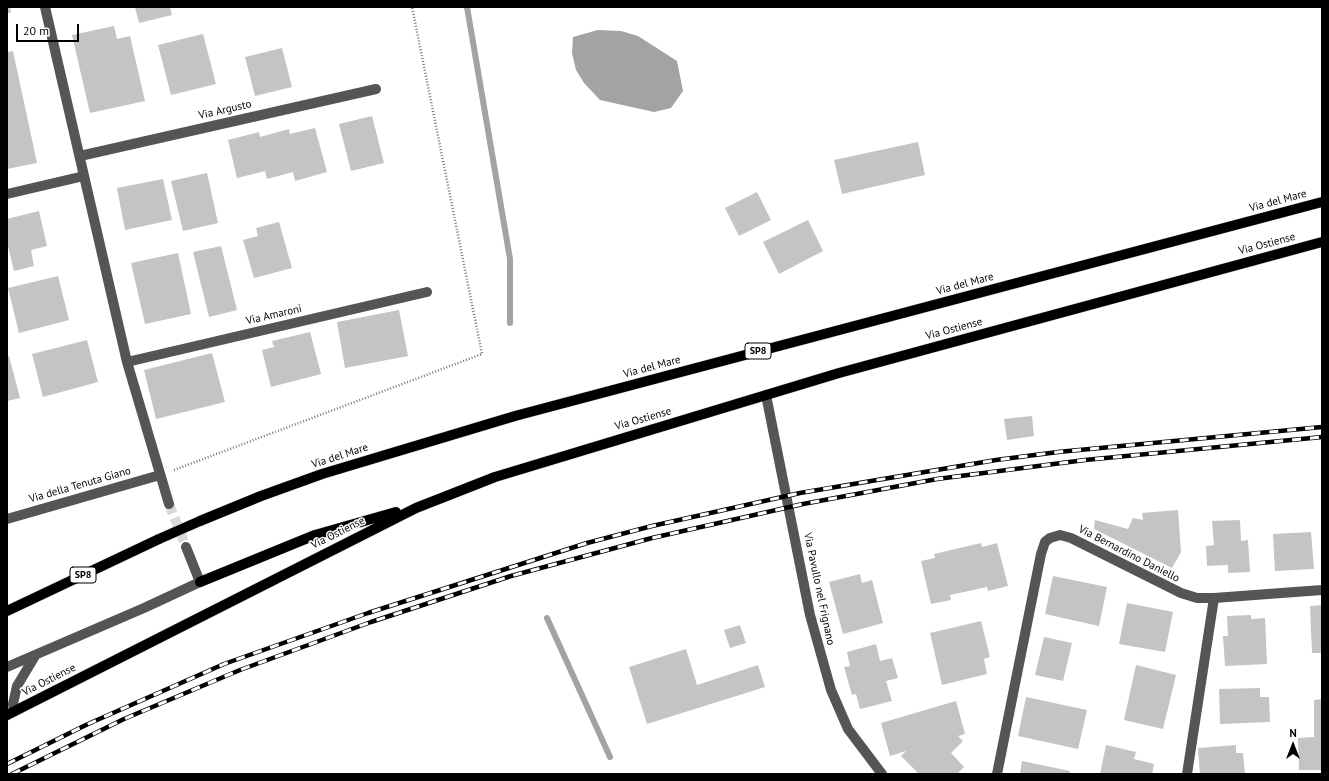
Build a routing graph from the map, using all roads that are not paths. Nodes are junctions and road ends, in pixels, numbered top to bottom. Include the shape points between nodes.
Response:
1 (45, 7) edge
2 (376, 89) dead end
3 (80, 156) junction
4 (84, 176) junction
5 (7, 194) edge
6 (1322, 202) edge
7 (1322, 242) edge
8 (427, 292) dead end
9 (127, 362) junction
10 (766, 395) junction
11 (160, 475) junction
12 (169, 504) tunnel mouth
13 (416, 508) junction
14 (7, 518) edge
15 (186, 547) tunnel mouth
16 (200, 582) junction
17 (1322, 590) edge
18 (1214, 598) junction
19 (7, 611) edge
20 (35, 656) junction
21 (7, 667) edge
22 (11, 713) edge
23 (882, 774) edge
24 (997, 774) edge
25 (1187, 774) edge

1 - 3 street
2 - 3 street, Via Argusto
3 - 4 street
4 - 5 street
4 - 9 street
6 - 19 main road, Via del Mare / SP8, bridge via 515,416 334,470 261,496 159,538
7 - 10 main road, Via Ostiense via 847,370
8 - 9 street, Via Amaroni
9 - 11 street
10 - 13 main road, Via Ostiense via 541,462
10 - 23 street, Via Pavullo nel Frignano via 810,615 831,690 848,729
11 - 12 street
11 - 14 street, Via della Tenuta Giano
13 - 16 main road via 315,535
13 - 22 main road, Via Ostiense
15 - 16 street
16 - 20 street
17 - 18 street
18 - 24 street, Via Bernardino Daniello via 1197,598 1181,593 1066,536 1050,538 1041,554
18 - 25 street
20 - 21 street
20 - 22 street via 17,686

